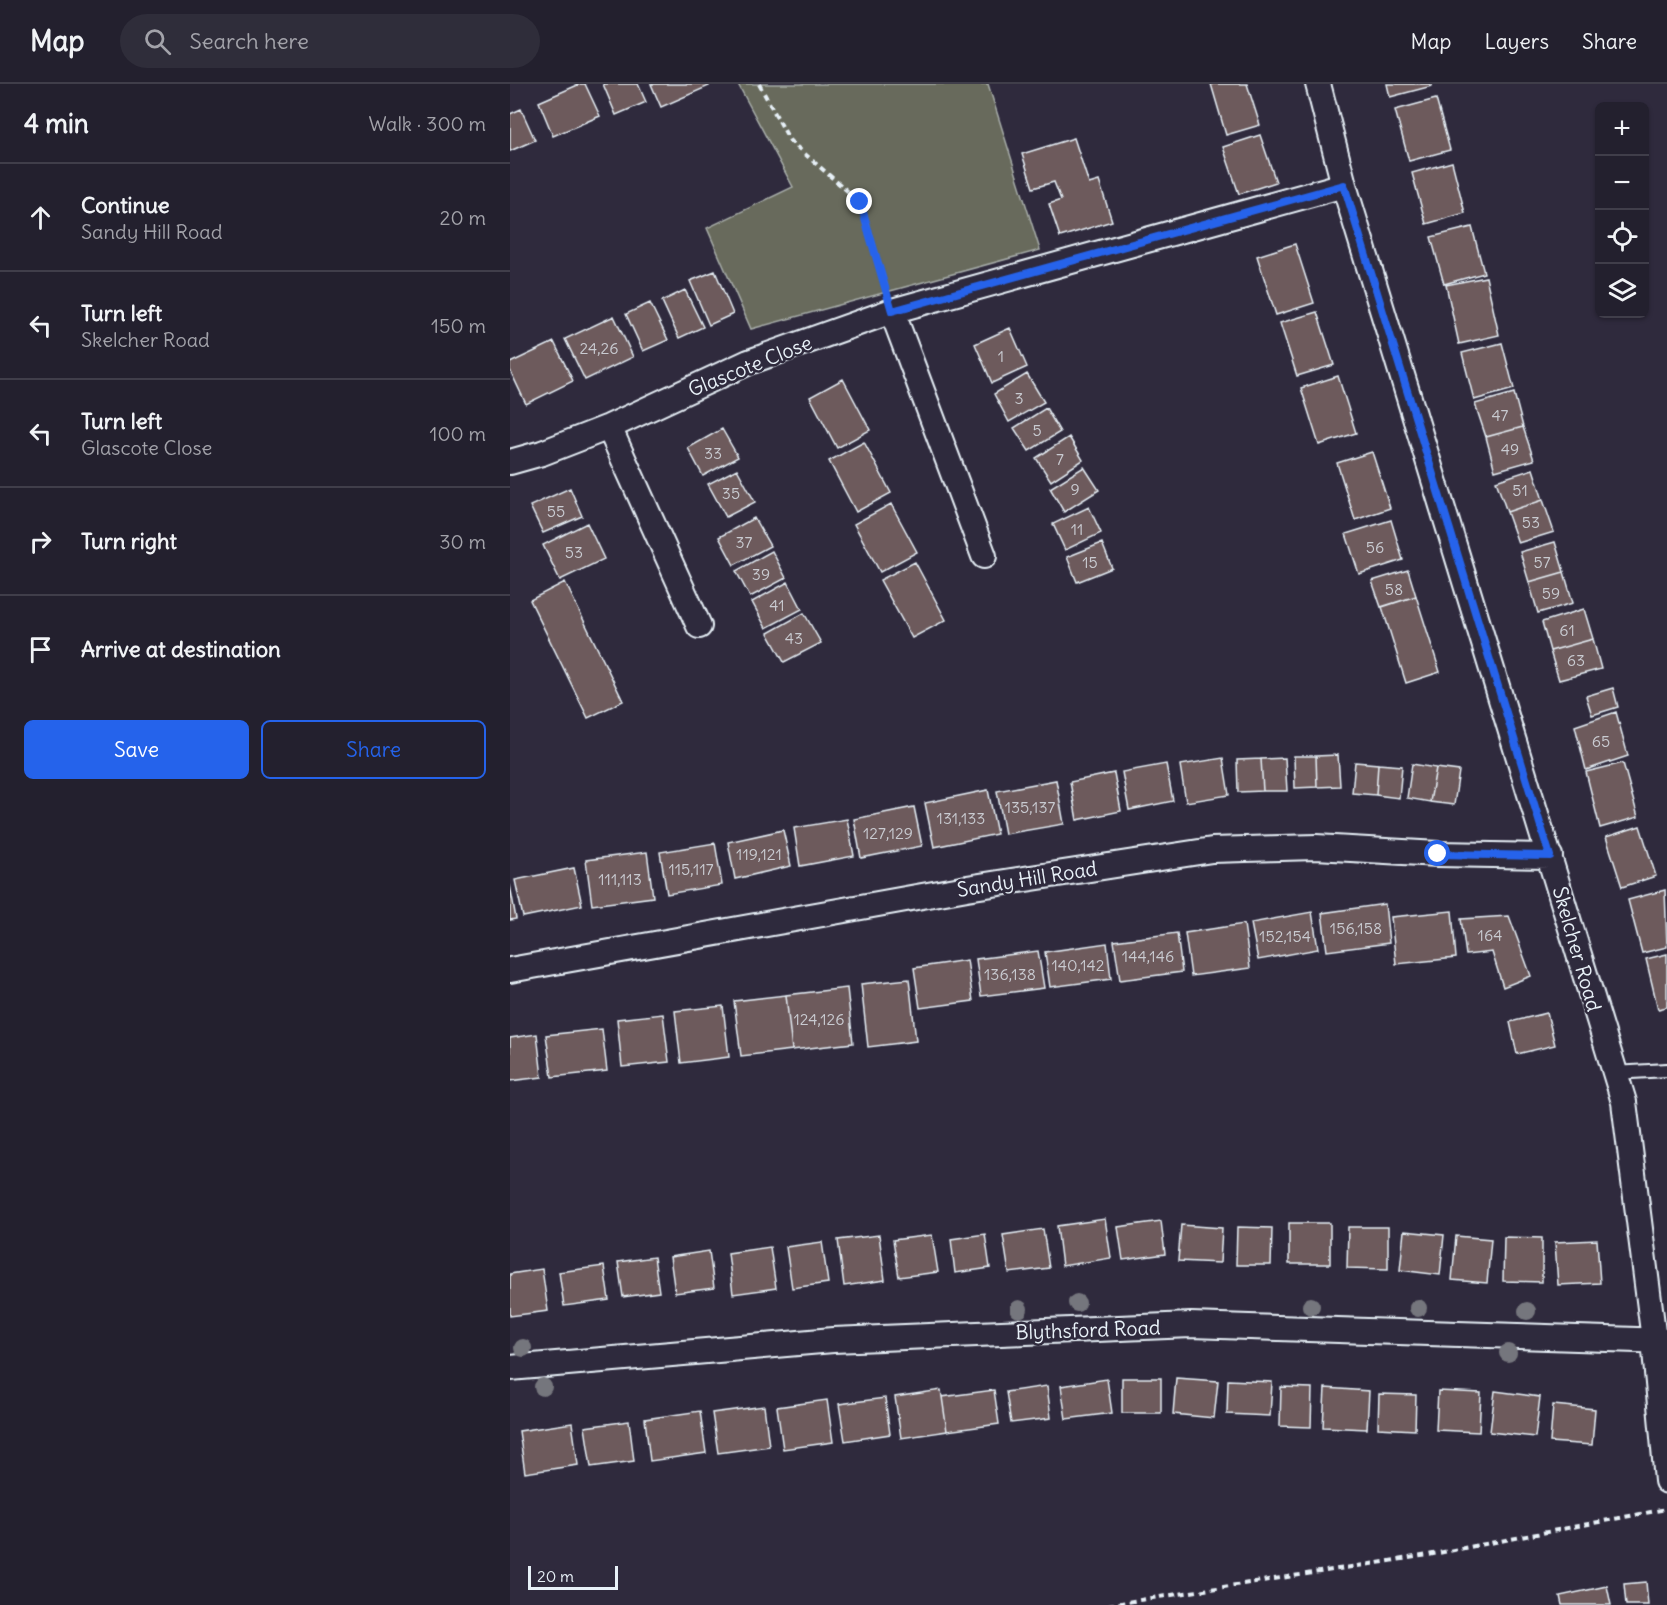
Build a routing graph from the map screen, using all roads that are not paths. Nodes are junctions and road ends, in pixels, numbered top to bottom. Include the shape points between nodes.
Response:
1 (1318, 84) edge
2 (1344, 185) junction
3 (892, 311) junction
4 (609, 427) junction
5 (510, 462) edge
6 (984, 556) dead end
7 (699, 626) dead end
8 (1550, 856) junction
9 (510, 970) edge
10 (1667, 1071) edge
11 (1614, 1073) junction
12 (1661, 1341) edge
13 (510, 1368) edge
14 (1667, 1481) edge

1 - 2 street, Skelcher Road
2 - 3 street, Glascote Close
2 - 8 street, Skelcher Road
3 - 4 street, Glascote Close via 749,362
3 - 6 street
4 - 5 street, Glascote Close
4 - 7 street
8 - 9 street, Sandy Hill Road via 1316,847 1212,850 968,888
8 - 11 street, Skelcher Road
10 - 11 lane
11 - 12 street, Skelcher Road via 1624,1102
12 - 13 street, Blythsford Road via 1191,1325 832,1340
12 - 14 street, Skelcher Road

